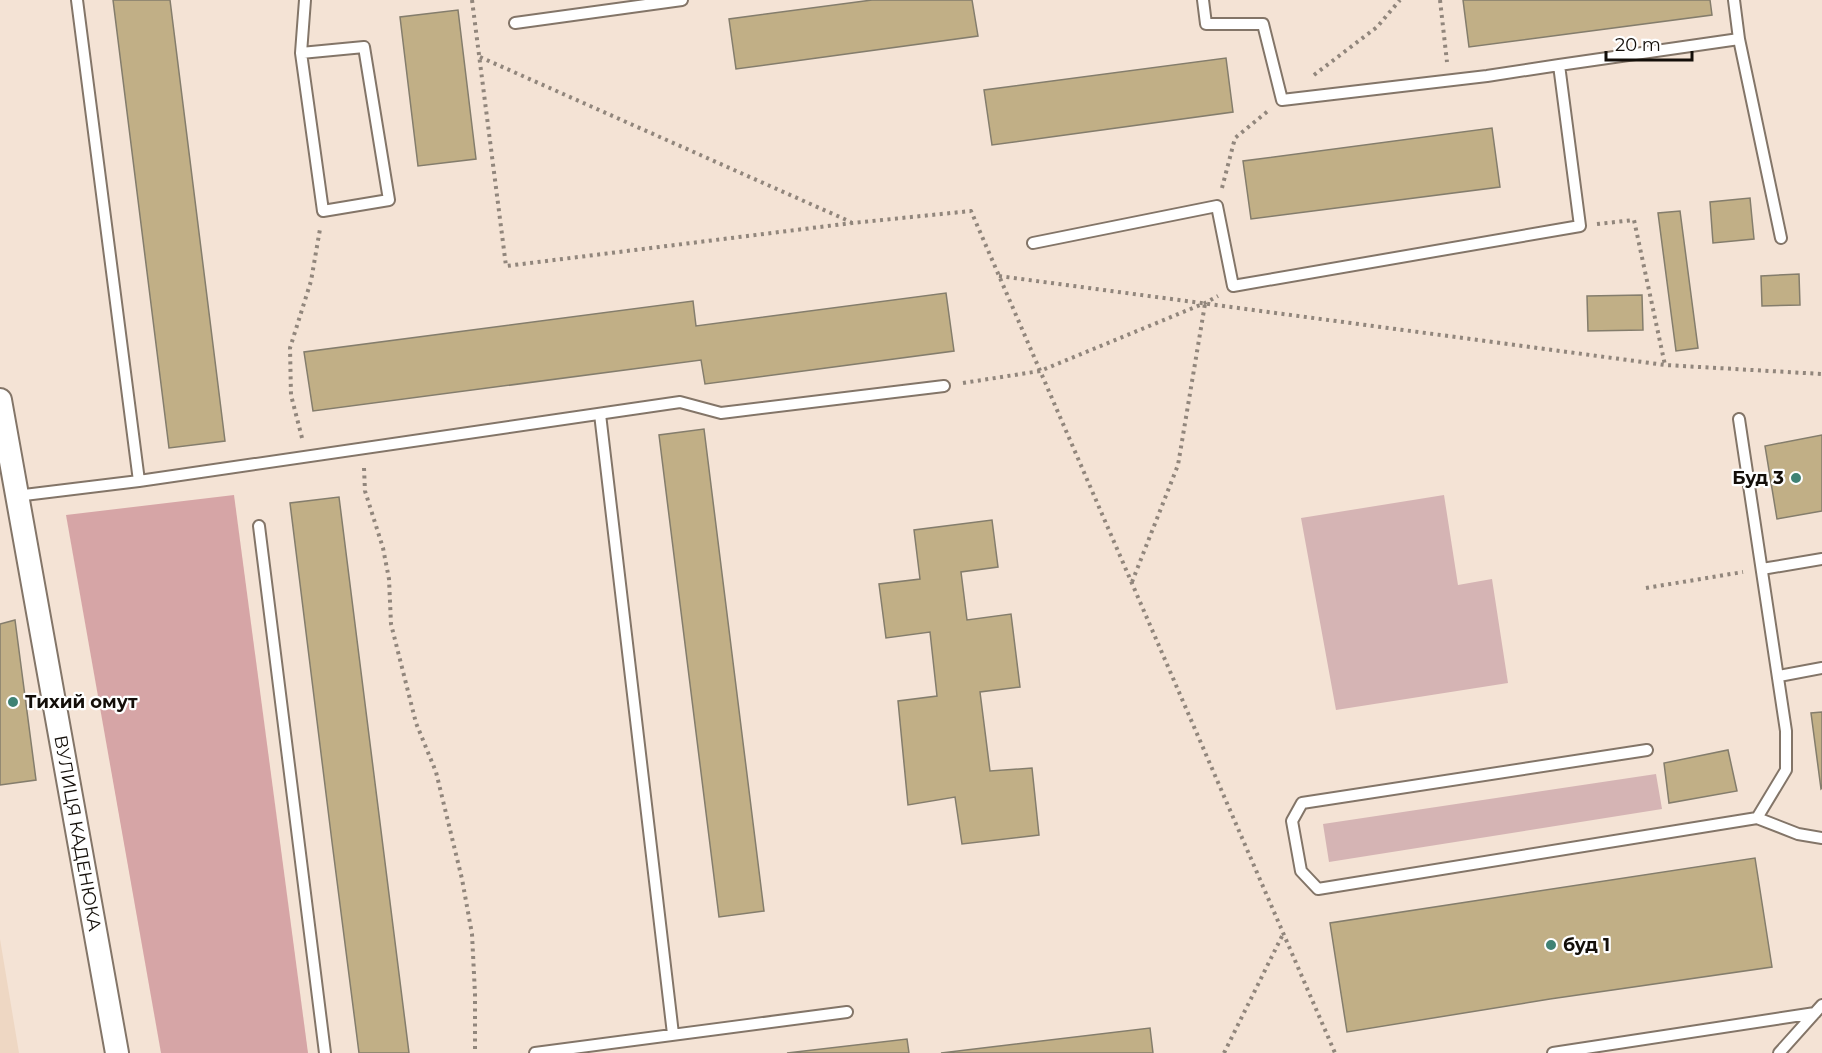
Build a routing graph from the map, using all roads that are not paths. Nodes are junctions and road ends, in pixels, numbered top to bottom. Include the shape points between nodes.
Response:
1 (77, 0) edge
2 (305, 0) edge
3 (682, 0) edge
4 (1203, 0) edge
5 (1734, 0) edge
6 (515, 23) dead end
7 (1739, 39) junction
8 (302, 53) junction
9 (1559, 65) junction
10 (1781, 238) dead end
11 (1033, 243) dead end
12 (944, 386) road end
13 (0, 400) edge
14 (600, 414) junction
15 (1739, 419) dead end
16 (139, 481) junction
17 (16, 496) junction
18 (259, 526) dead end
19 (1822, 559) edge
20 (1761, 569) junction
21 (1822, 669) edge
22 (1779, 676) junction
23 (1647, 750) dead end
24 (1757, 818) junction
25 (1822, 838) edge
26 (1819, 1009) edge
27 (847, 1012) dead end
28 (673, 1034) junction
29 (117, 1053) edge
30 (325, 1053) edge
31 (535, 1053) edge
32 (1553, 1053) edge
33 (1779, 1053) edge

1 - 16 lane
2 - 8 lane
3 - 6 lane
4 - 9 lane via 1206,24 1263,24 1282,99
5 - 7 lane
7 - 9 lane
7 - 10 lane
8 - 8 lane via 323,211 388,200 364,47
9 - 11 lane via 1580,226 1233,286 1217,206
12 - 14 lane via 721,413 680,402
13 - 17 street, ВУЛИЦЯ КАДЕНЮКА
14 - 16 lane
14 - 28 lane
15 - 20 lane
16 - 17 lane
17 - 29 street, ВУЛИЦЯ КАДЕНЮКА
18 - 30 lane
19 - 20 lane
20 - 22 lane
21 - 22 lane
22 - 24 lane via 1786,770
23 - 24 lane via 1302,803 1292,821 1301,871 1318,889
24 - 25 lane via 1798,834
26 - 32 lane
26 - 33 lane
27 - 28 lane
28 - 31 lane

